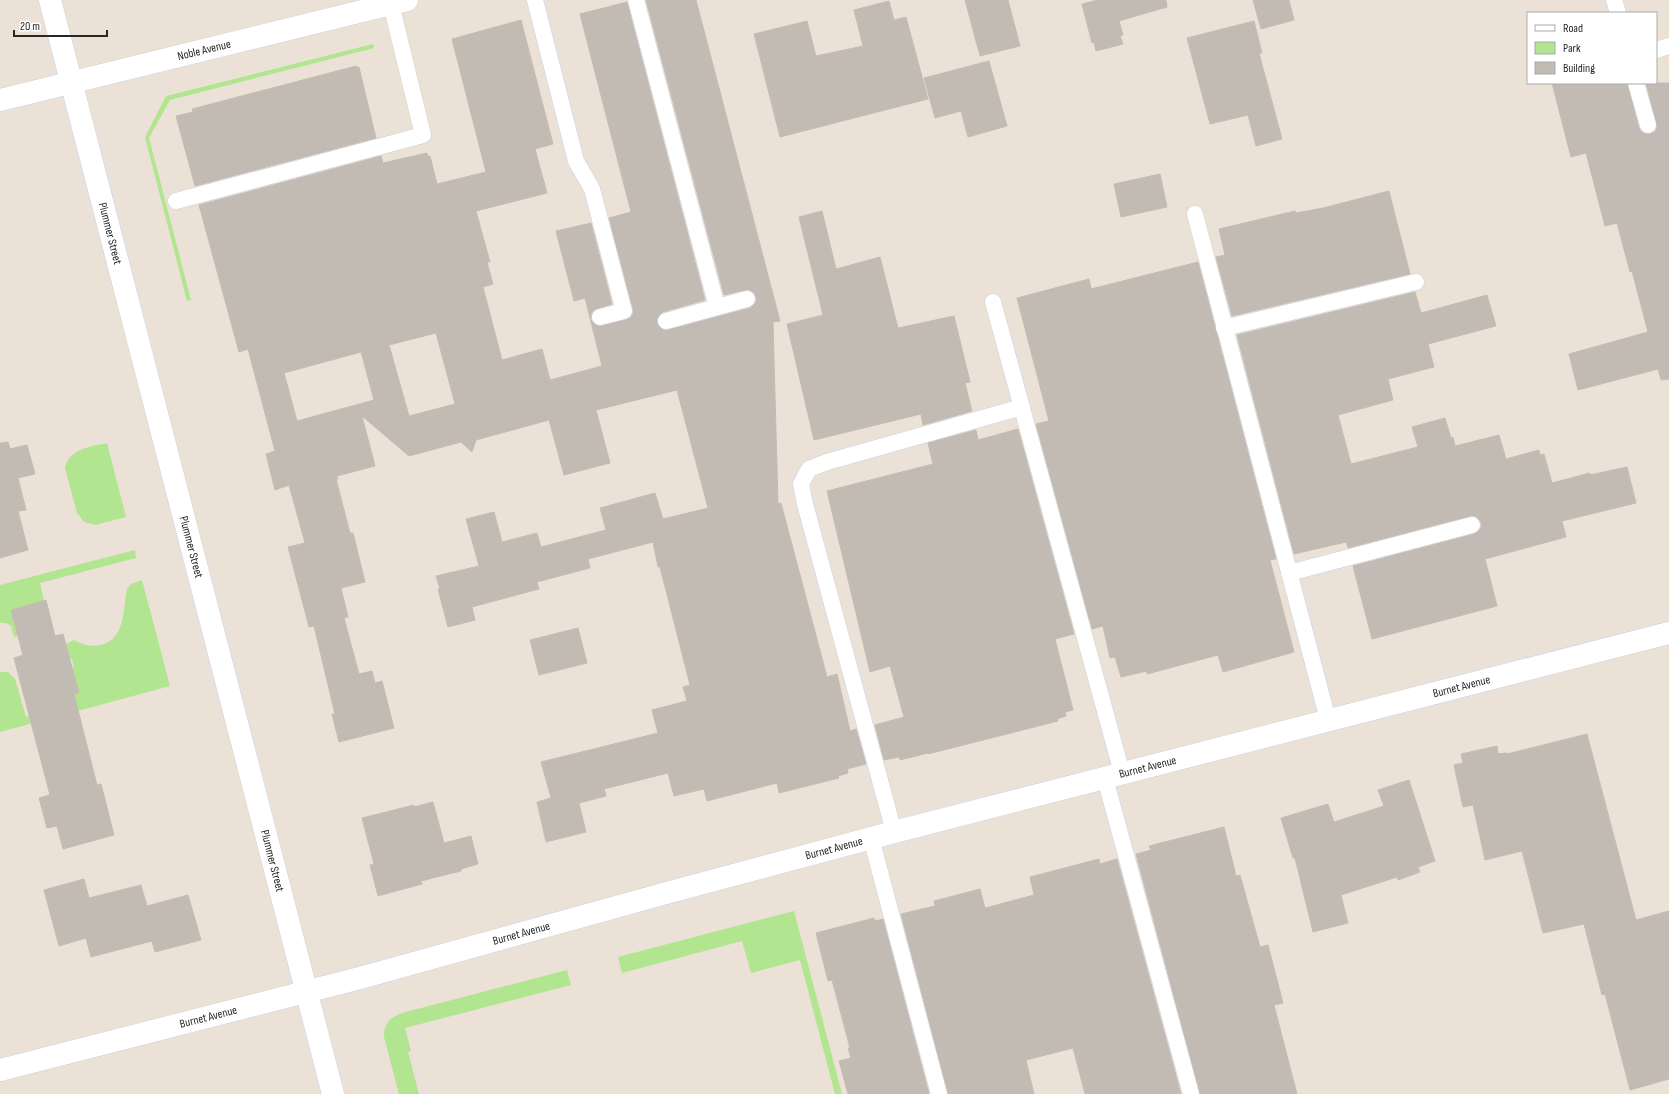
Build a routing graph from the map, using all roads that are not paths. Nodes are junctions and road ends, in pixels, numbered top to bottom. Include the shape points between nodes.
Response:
1 (50, 0) edge
2 (535, 0) edge
3 (636, 0) edge
4 (1614, 0) edge
5 (399, 2) edge
6 (1618, 12) edge
7 (1669, 46) edge
8 (1657, 50) edge
9 (72, 83) junction
10 (1636, 84) edge
11 (0, 100) edge
12 (1648, 125) dead end
13 (176, 201) dead end
14 (1195, 214) dead end
15 (1416, 282) dead end
16 (747, 299) dead end
17 (993, 302) dead end
18 (717, 307) junction
19 (600, 317) dead end
20 (666, 321) dead end
21 (1224, 328) junction
22 (1022, 407) junction
23 (1472, 525) dead end
24 (1289, 573) junction
25 (1669, 633) edge
26 (1328, 720) junction
27 (1114, 776) junction
28 (894, 832) junction
29 (871, 838) junction
30 (307, 991) junction
31 (0, 1070) edge
32 (333, 1094) edge
33 (939, 1094) edge
34 (1191, 1094) edge

1 - 9 street, Plummer Street
2 - 19 lane via 576,161 592,189 624,311
3 - 18 lane
4 - 6 lane
5 - 9 street, Noble Avenue
5 - 13 lane via 423,135
7 - 8 lane
9 - 11 street, Noble Avenue
9 - 30 street, Plummer Street
10 - 12 lane
14 - 21 lane
15 - 21 lane
16 - 18 lane
17 - 22 lane
18 - 20 lane
21 - 24 lane
22 - 27 lane
22 - 28 lane via 827,462 809,469 801,484
23 - 24 lane
24 - 26 lane
25 - 26 street, Burnet Avenue
26 - 27 street, Burnet Avenue
27 - 28 street, Burnet Avenue
27 - 34 lane
28 - 29 street, Burnet Avenue
29 - 30 street, Burnet Avenue
29 - 33 lane
30 - 31 street, Burnet Avenue
30 - 32 street, Plummer Street

